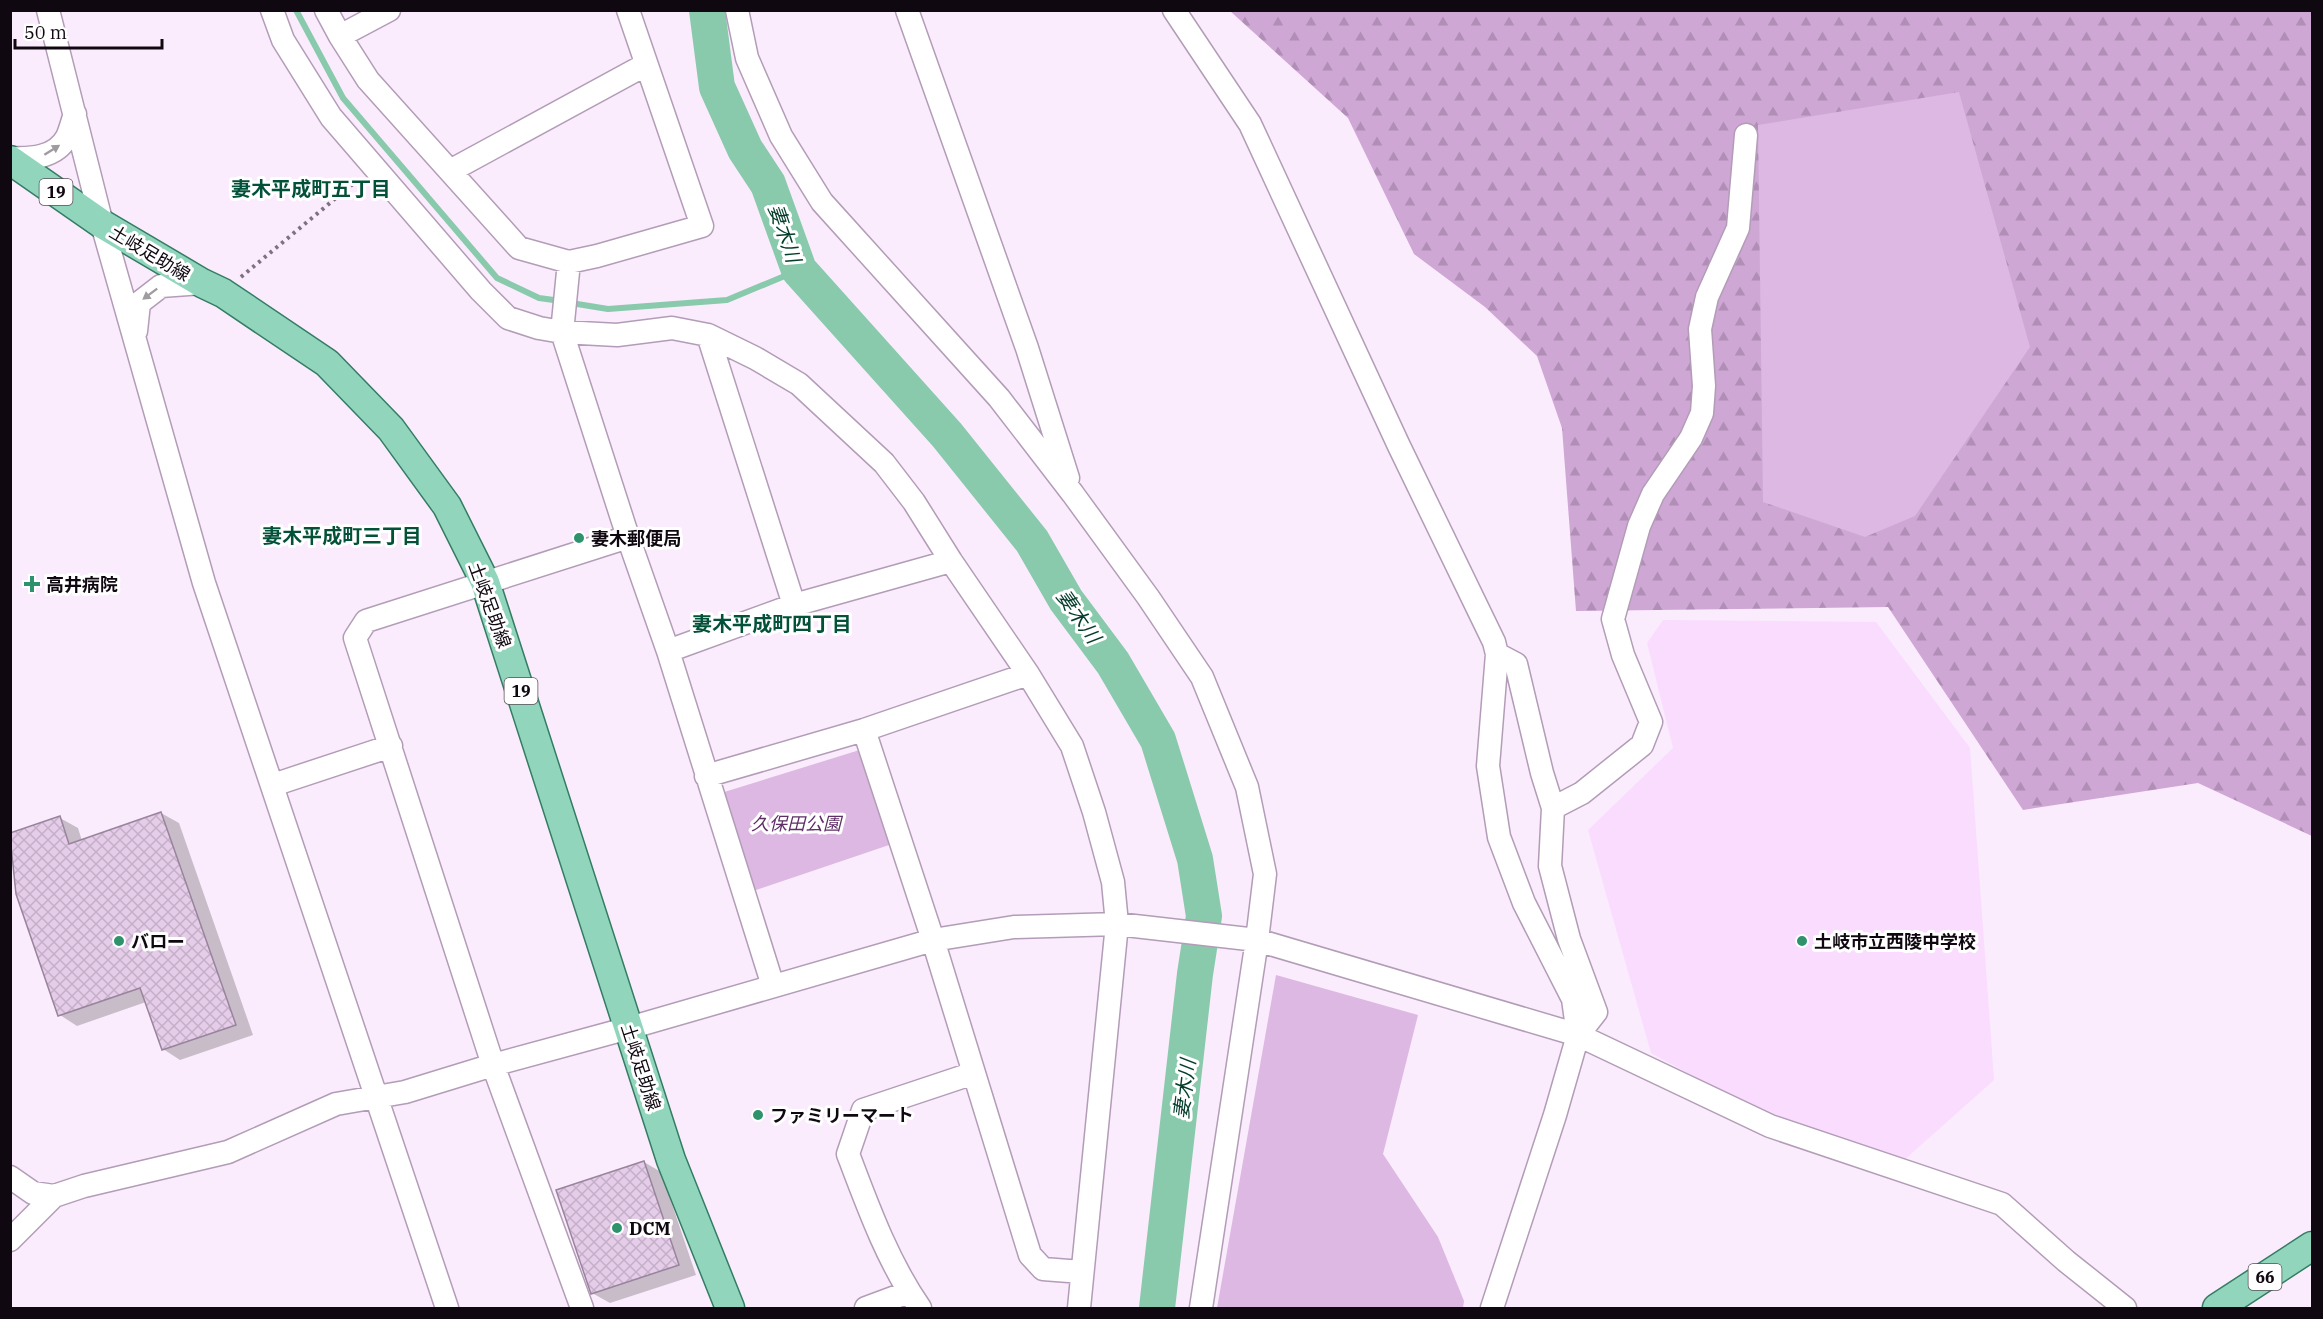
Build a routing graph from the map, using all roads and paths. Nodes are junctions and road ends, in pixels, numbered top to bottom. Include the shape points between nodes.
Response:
1 (48, 10) edge
2 (272, 10) edge
3 (326, 10) edge
4 (389, 10) edge
5 (628, 10) edge
6 (737, 10) edge
7 (907, 10) edge
8 (1174, 10) edge
9 (340, 36) junction
10 (645, 65) junction
11 (75, 114) junction
12 (1746, 135) dead end
13 (10, 159) edge
14 (375, 166) junction
15 (450, 171) junction
16 (102, 224) junction
17 (569, 262) junction
18 (212, 288) junction
19 (562, 332) junction
20 (708, 335) junction
21 (136, 342) junction
22 (1073, 494) junction
23 (628, 537) junction
24 (951, 561) junction
25 (485, 582) junction
26 (794, 605) junction
27 (668, 651) junction
28 (1497, 654) junction
29 (1028, 674) junction
30 (864, 729) junction
31 (391, 746) junction
32 (706, 776) junction
33 (273, 785) junction
34 (1552, 808) junction
35 (1117, 924) junction
36 (933, 940) junction
37 (1257, 940) junction
38 (773, 986) junction
39 (629, 1028) junction
40 (1578, 1035) junction
41 (493, 1065) junction
42 (974, 1073) junction
43 (376, 1097) junction
44 (10, 1177) edge
45 (54, 1196) junction
46 (10, 1240) edge
47 (2313, 1246) edge
48 (1082, 1272) junction
49 (914, 1300) edge
50 (447, 1308) edge
51 (582, 1308) edge
52 (730, 1308) edge
53 (866, 1308) edge
54 (1079, 1308) edge
55 (1201, 1308) edge
56 (1492, 1308) edge
57 (2125, 1308) edge
58 (2217, 1308) edge

1 - 11 street
2 - 14 street via 283,40 331,117
3 - 9 street
4 - 9 street
5 - 10 street
6 - 22 street via 747,58 776,127 822,202 999,399
7 - 22 street via 1027,348
8 - 28 street via 1250,124
9 - 15 street via 368,80
10 - 15 street
10 - 17 street via 702,226
13 -> 11 street via 44,156 60,147
11 - 16 street
12 - 34 street via 1738,228 1707,297 1700,329 1702,413 1691,438 1653,494 1639,526 1613,619 1623,655 1651,722 1642,745 1582,793
13 - 16 main road, 土岐足助線 / 19
14 - 18 path
14 - 19 street via 508,318
15 - 17 street via 519,248
16 - 18 main road, 土岐足助線 / 19
16 - 21 street
17 - 19 street
18 -> 21 street via 161,286 139,303
18 - 25 main road, 土岐足助線 / 19 via 327,363 391,429 447,506
19 - 20 street via 617,335 672,328
19 - 23 street
20 - 24 street via 799,384 843,423 884,463
20 - 26 street
21 - 33 street via 204,583
22 - 37 street via 1202,677 1247,787 1265,874
23 - 25 street
23 - 27 street
24 - 26 street
24 - 29 street
25 - 31 street via 366,621 355,638
25 - 39 main road, 土岐足助線 / 19
26 - 27 street
27 - 32 street
28 - 34 street via 1516,664
28 - 40 street via 1488,766 1499,837 1524,903 1573,999
29 - 30 street
29 - 35 street via 1072,746 1113,882
30 - 32 street
30 - 36 street
31 - 33 street
31 - 41 street
32 - 38 street
33 - 43 street
34 - 40 street via 1550,866 1569,939 1596,1011
35 - 36 street via 1014,927
35 - 37 street
35 - 48 street
36 - 38 street
36 - 42 street
37 - 40 street
37 - 55 street
38 - 39 street
39 - 41 street
39 - 52 main road, 土岐足助線 / 19 via 671,1160
40 - 56 street
40 - 57 street via 1770,1126 2002,1204
41 - 43 street
41 - 51 street
42 - 48 street via 1030,1255 1043,1269
42 - 49 street via 863,1110 848,1154 876,1227
43 - 45 street via 336,1104 228,1152
43 - 50 street
44 - 45 street via 33,1193
45 - 46 street
47 - 58 main road, 66
48 - 54 street
49 - 53 street

